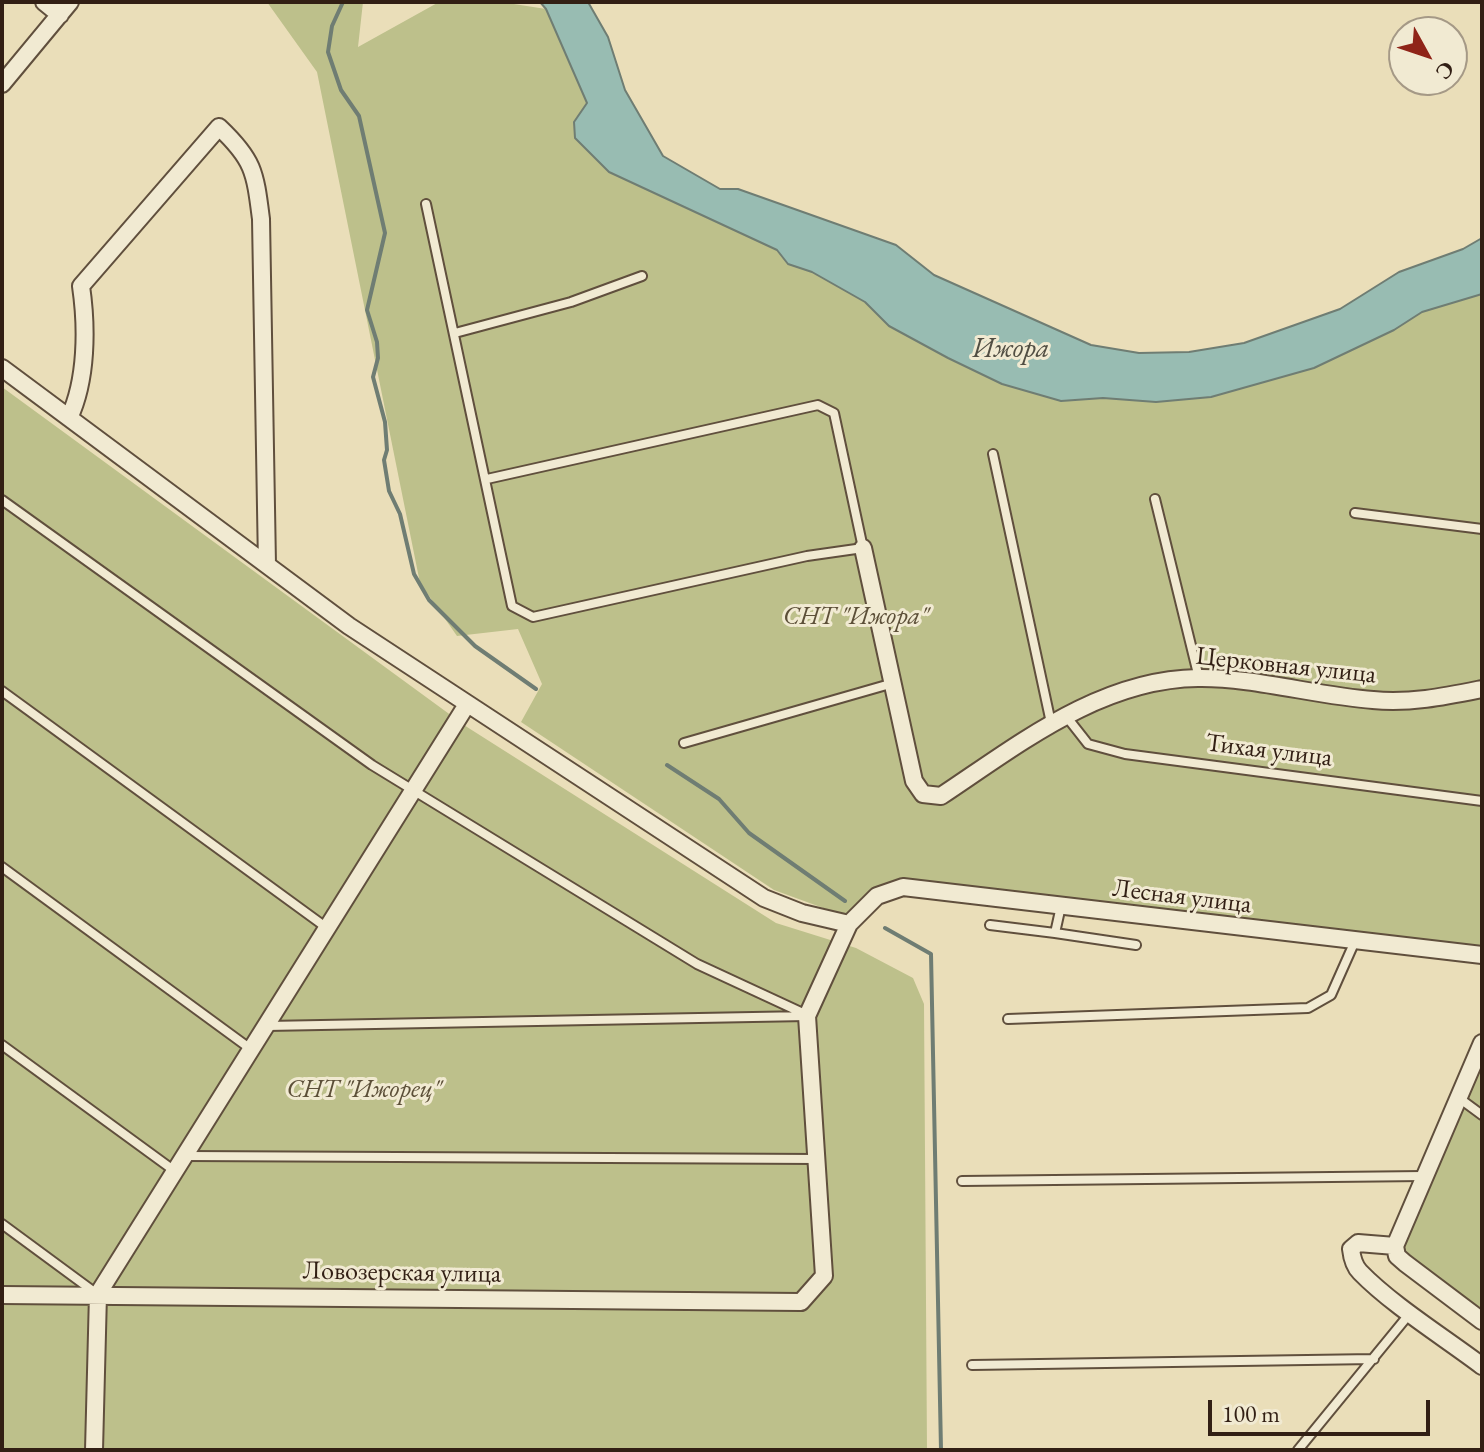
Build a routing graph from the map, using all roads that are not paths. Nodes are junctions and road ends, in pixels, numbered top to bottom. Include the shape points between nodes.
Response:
1 (44, 2) edge
2 (65, 8) edge
3 (2, 84) edge
4 (426, 204) dead end
5 (642, 276) dead end
6 (455, 333) junction
7 (2, 368) edge
8 (69, 418) junction
9 (993, 454) dead end
10 (487, 479) junction
11 (1155, 499) dead end
12 (2, 500) edge
13 (1355, 513) dead end
14 (1482, 529) edge
15 (863, 548) junction
16 (267, 565) junction
17 (1199, 678) junction
18 (890, 684) junction
19 (1482, 689) edge
20 (2, 691) edge
21 (466, 706) junction
22 (1058, 720) junction
23 (684, 743) dead end
24 (414, 789) junction
25 (1482, 801) edge
26 (2, 867) edge
27 (1061, 906) junction
28 (849, 924) junction
29 (990, 925) dead end
30 (328, 928) junction
31 (1055, 933) junction
32 (1355, 941) junction
33 (1136, 945) dead end
34 (1482, 955) edge
35 (807, 1016) junction
36 (1008, 1019) dead end
37 (267, 1026) junction
38 (1482, 1043) edge
39 (2, 1045) edge
40 (252, 1050) junction
41 (1459, 1098) junction
42 (1482, 1115) edge
43 (186, 1156) junction
44 (819, 1159) junction
45 (176, 1172) junction
46 (1424, 1176) junction
47 (962, 1181) dead end
48 (2, 1224) edge
49 (1395, 1246) junction
50 (98, 1294) junction
51 (2, 1295) edge
52 (1411, 1312) junction
53 (1482, 1321) edge
54 (1374, 1359) junction
55 (972, 1365) dead end
56 (1482, 1366) edge
57 (94, 1450) edge
58 (1298, 1450) edge

1 - 2 street
2 - 3 street
4 - 6 lane
5 - 6 lane via 571,302
6 - 10 lane
7 - 8 street
8 - 16 street
8 - 16 street via 84,344 81,286 219,127 244,150 261,219
9 - 22 lane
10 - 15 lane via 512,606 533,617
10 - 15 lane via 818,405 834,413
11 - 17 lane
12 - 24 lane via 372,765
13 - 14 lane
15 - 18 street
16 - 21 street
17 - 19 street, Церковная улица via 1376,701
17 - 22 street, Церковная улица via 1153,683
18 - 22 street, Церковная улица via 914,781 923,794 941,796
18 - 23 lane
20 - 30 lane
21 - 24 street
21 - 28 street via 764,898
22 - 25 lane, Тихая улица via 1088,744 1125,754
24 - 30 street
24 - 35 lane via 697,964
26 - 40 lane
27 - 28 street, Лесная улица via 903,887 877,896
27 - 31 lane
27 - 32 street, Лесная улица
28 - 35 street
29 - 31 lane
30 - 37 street
31 - 33 lane
32 - 34 street, Лесная улица
32 - 36 lane via 1331,995 1308,1008
35 - 37 lane
35 - 44 street
37 - 40 street
38 - 41 street
39 - 45 lane
40 - 43 street
41 - 42 lane
41 - 46 street
43 - 44 lane
43 - 45 street
44 - 50 street, Ловозерская улица via 824,1276 801,1302
45 - 50 street
46 - 47 lane
46 - 49 street
48 - 50 lane
49 - 52 street via 1358,1243 1351,1249 1352,1260 1358,1271
49 - 53 street via 1405,1263
50 - 51 street, Ловозерская улица
50 - 57 street
52 - 54 lane
52 - 56 street
54 - 55 lane
54 - 58 lane

